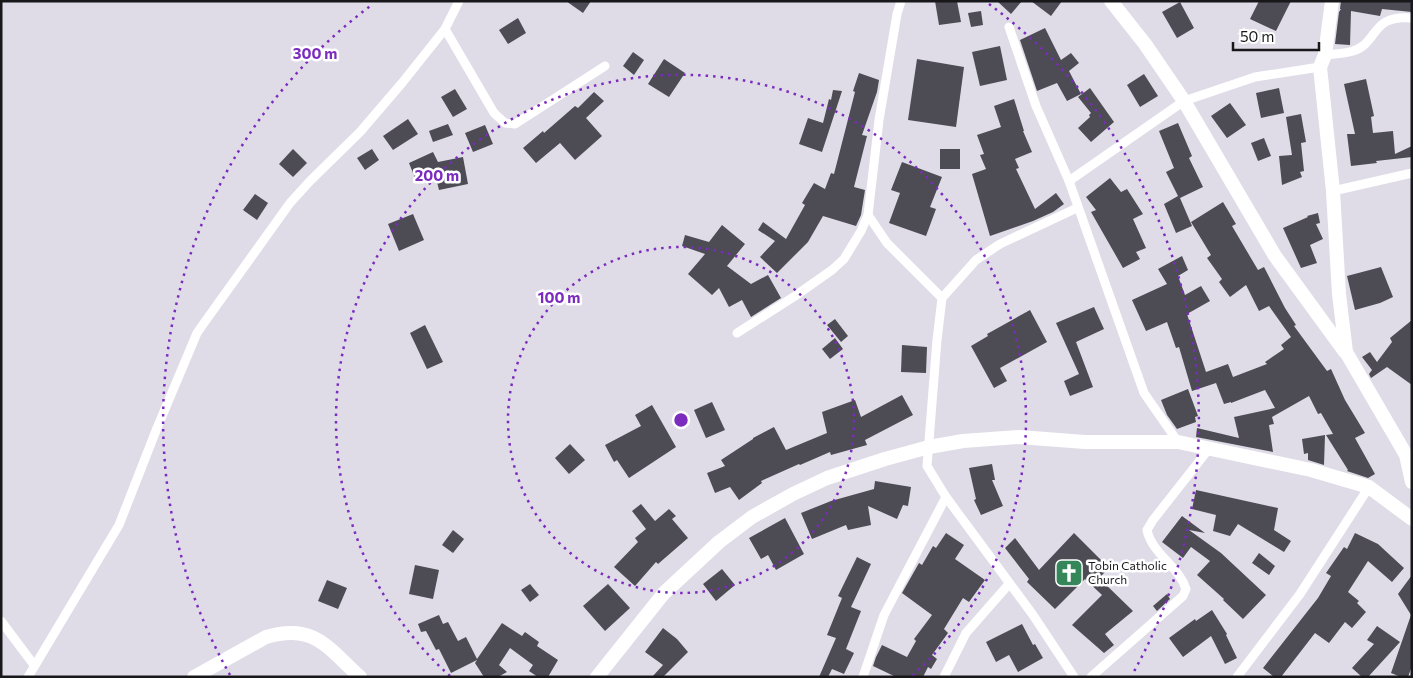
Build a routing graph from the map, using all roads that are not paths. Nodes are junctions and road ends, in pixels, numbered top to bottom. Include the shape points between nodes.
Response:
1 (459, 1) edge
2 (901, 1) edge
3 (1111, 1) edge
4 (1332, 1) edge
5 (1412, 18) edge
6 (1009, 27) dead end
7 (445, 29) junction
8 (1322, 61) junction
9 (605, 66) dead end
10 (1184, 101) junction
11 (1412, 173) edge
12 (1069, 182) junction
13 (1333, 191) junction
14 (1077, 208) junction
15 (868, 215) junction
16 (942, 298) junction
17 (737, 333) dead end
18 (1346, 352) junction
19 (1178, 442) junction
20 (929, 447) junction
21 (1208, 450) junction
22 (1412, 482) edge
23 (1369, 487) junction
24 (946, 497) junction
25 (1412, 519) edge
26 (1009, 584) junction
27 (1, 621) edge
28 (34, 665) junction
29 (1242, 675) edge
30 (28, 677) edge
31 (194, 677) edge
32 (360, 677) edge
33 (597, 677) edge
34 (863, 677) edge
35 (944, 677) edge
36 (1074, 677) edge
37 (1091, 677) edge

1 - 7 street
2 - 15 street via 879,120
3 - 10 main road
4 - 8 main road
5 - 8 street via 1386,21 1362,46
6 - 12 street via 1036,106
7 - 9 street via 494,113 505,123 515,124
7 - 28 street via 366,125 290,203 197,333 119,525
8 - 10 street
8 - 13 main road
10 - 12 street
10 - 18 main road via 1275,256
11 - 13 street
12 - 14 street
13 - 18 main road
14 - 16 street via 984,254
14 - 19 street via 1144,393
15 - 16 street via 888,243
15 - 17 street via 844,259 832,270
16 - 20 street
18 - 22 main road via 1406,455
19 - 20 main road via 1085,442 1019,437
19 - 21 main road
20 - 24 street via 927,466
20 - 33 main road via 827,478 752,516 664,593
21 - 23 main road via 1311,470
21 - 37 street via 1147,530 1149,539 1184,581 1186,589 1183,596
23 - 25 main road
23 - 29 street via 1300,594
24 - 26 street
24 - 34 street via 884,615
26 - 35 street via 966,633
26 - 36 street
27 - 28 street
28 - 30 street
31 - 32 main road via 266,637 293,632 307,634 324,644

